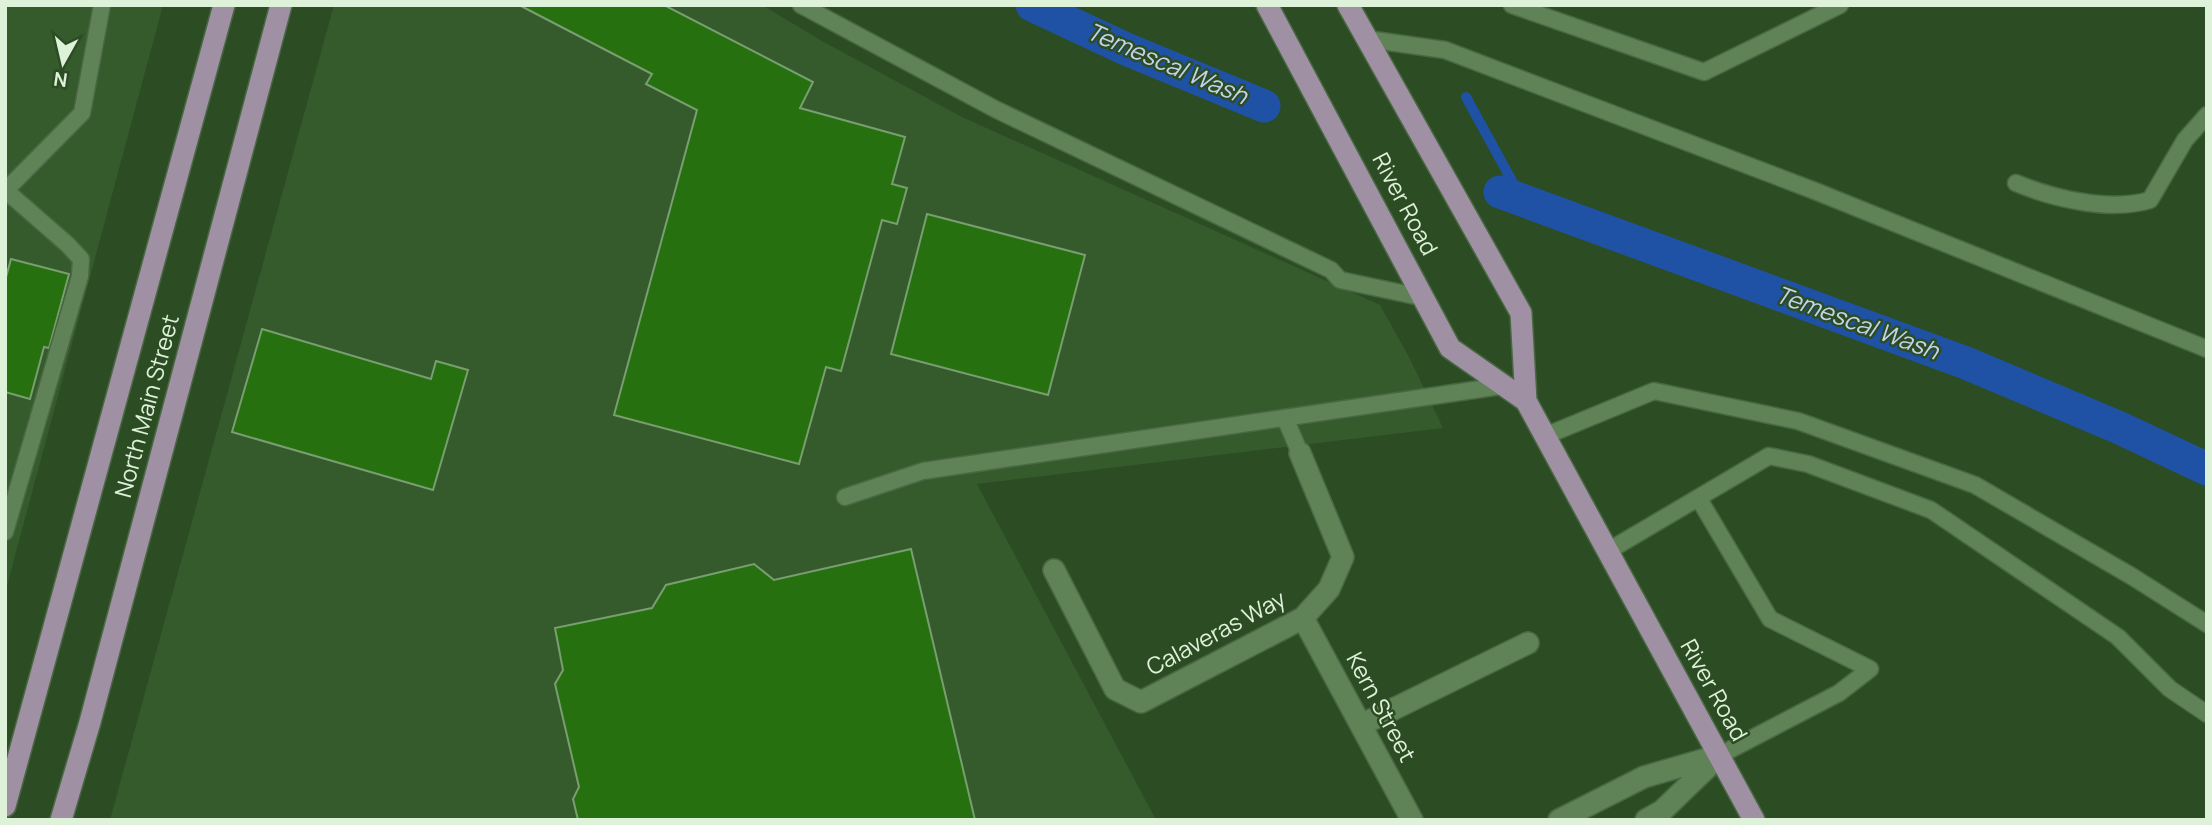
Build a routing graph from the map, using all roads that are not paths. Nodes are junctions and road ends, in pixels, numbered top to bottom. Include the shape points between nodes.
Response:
1 (102, 5) edge
2 (224, 5) edge
3 (281, 5) edge
4 (801, 5) edge
5 (1267, 5) edge
6 (1348, 5) edge
7 (1513, 5) edge
8 (1840, 5) edge
9 (1367, 38) junction
10 (2207, 115) edge
11 (2016, 183) dead end
12 (5, 190) edge
13 (1422, 292) junction
14 (2207, 349) edge
15 (1501, 386) junction
16 (1526, 401) junction
17 (1285, 418) junction
18 (1545, 436) junction
19 (1300, 453) joint
20 (845, 497) dead end
21 (1699, 499) junction
22 (5, 532) edge
23 (1608, 551) junction
24 (1054, 570) dead end
25 (1304, 618) junction
26 (2207, 624) edge
27 (1528, 643) dead end
28 (2207, 714) edge
29 (1361, 725) junction
30 (1720, 755) junction
31 (5, 806) edge
32 (61, 820) edge
33 (1412, 820) edge
34 (1559, 820) edge
35 (1646, 820) edge
36 (1754, 820) edge

1 - 12 lane via 82,113
2 - 31 main road, North Main Street
3 - 32 main road, North Main Street
4 - 13 lane via 995,109 1331,270 1340,280
5 - 13 main road, River Road
6 - 9 main road, River Road
7 - 8 lane via 1704,72
9 - 14 lane via 1445,50 1815,191
9 - 16 main road, River Road via 1521,313
10 - 11 lane via 2185,140 2150,200 2110,205 2042,194
12 - 22 lane via 81,259 80,276
13 - 15 main road, River Road via 1450,348
15 - 16 main road, River Road
15 - 17 lane
16 - 18 main road, River Road
17 - 19 lane, Calaveras Way
17 - 20 lane via 923,471
18 - 23 main road, River Road
18 - 26 lane via 1654,391 1798,421 1975,485
19 - 25 street, Calaveras Way via 1343,556 1329,589
21 - 23 lane
21 - 28 lane via 1769,456 1808,464 1931,510 2118,637 2170,689
21 - 30 lane via 1770,619 1870,669 1839,693
23 - 30 main road, River Road
24 - 25 street, Calaveras Way via 1115,689 1141,702
25 - 29 street, Kern Street
27 - 29 street
29 - 33 street, Kern Street
30 - 34 street via 1644,777
30 - 35 street via 1662,811
30 - 36 main road, River Road

